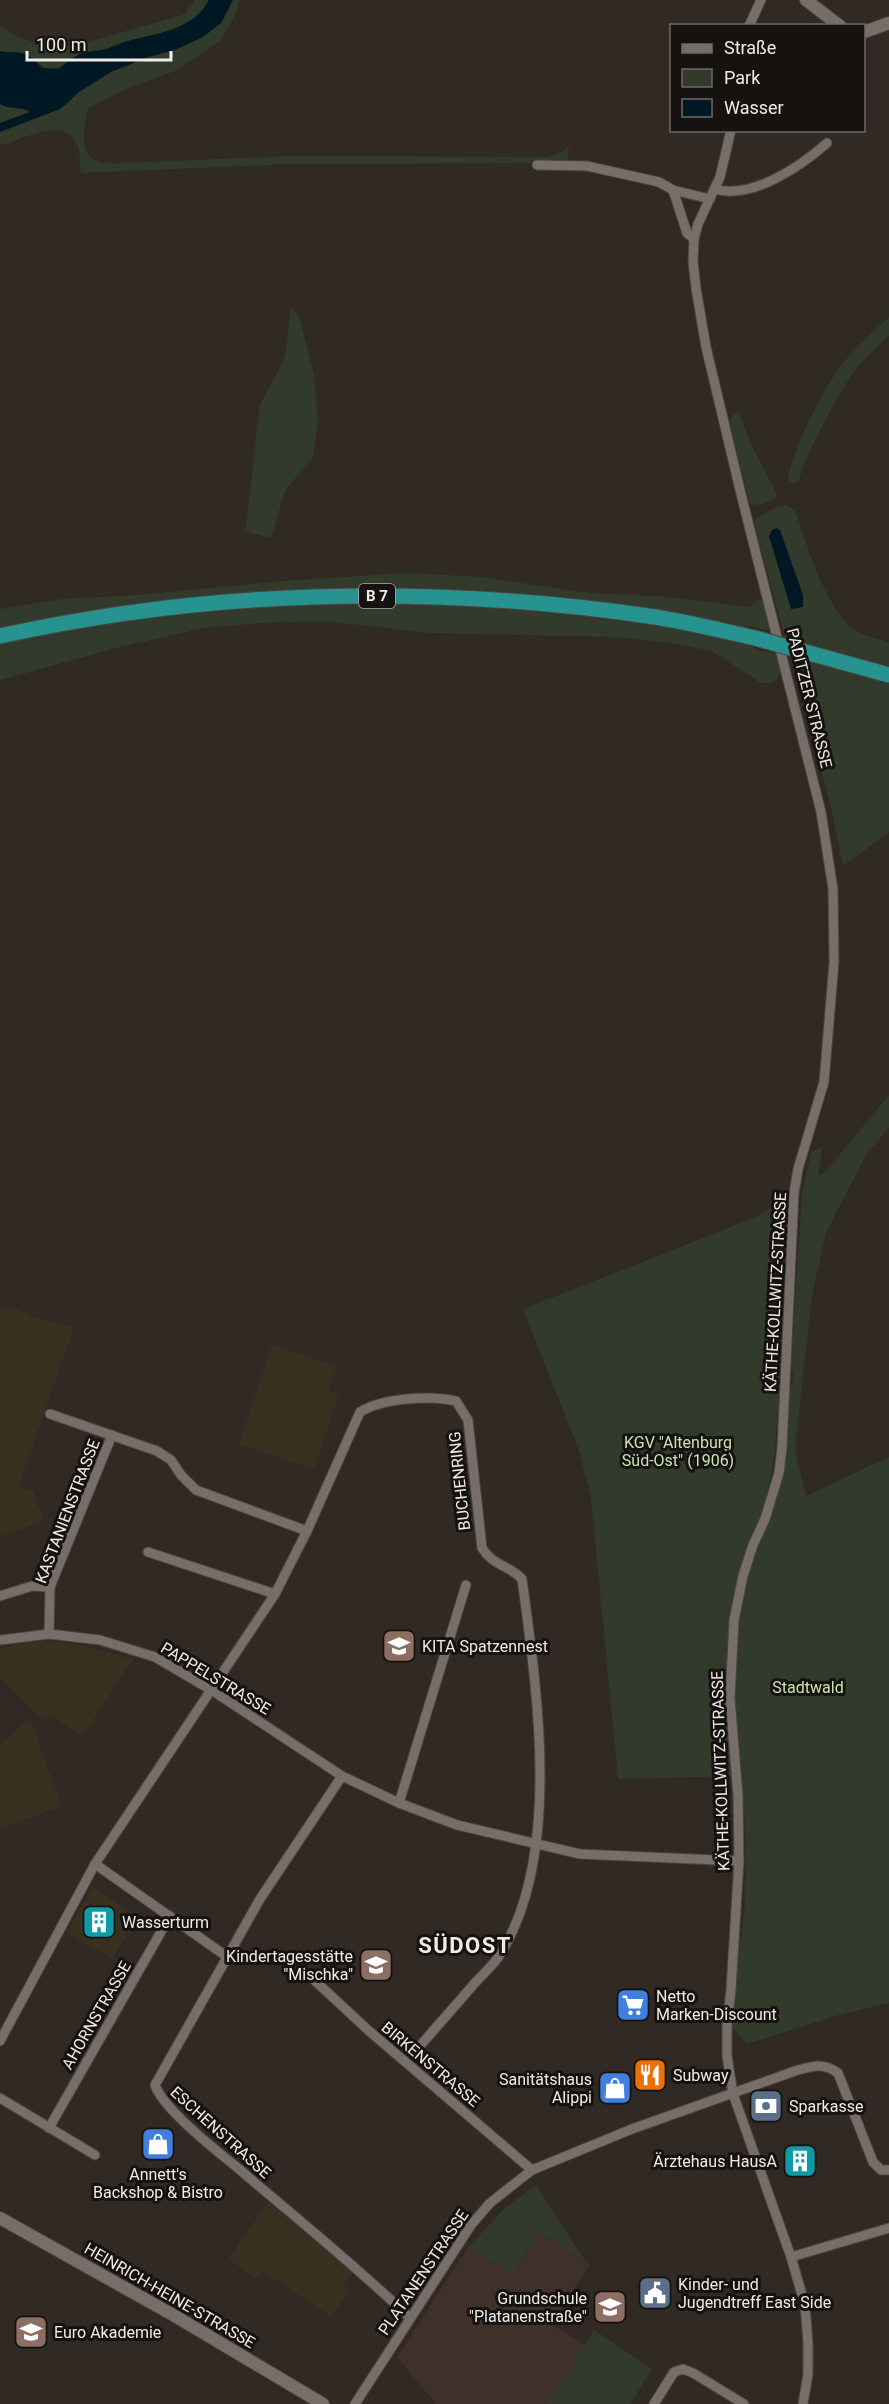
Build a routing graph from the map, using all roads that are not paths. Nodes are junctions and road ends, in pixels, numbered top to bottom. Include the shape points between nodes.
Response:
1 (761, 0) edge
2 (806, 0) edge
3 (889, 23) edge
4 (749, 24) edge
5 (837, 24) edge
6 (865, 32) edge
7 (731, 132) edge
8 (827, 143) dead end
9 (537, 165) dead end
10 (715, 189) junction
11 (673, 190) junction
12 (710, 199) junction
13 (694, 239) junction
14 (0, 636) edge
15 (889, 675) edge
16 (798, 1169) joint
17 (50, 1414) dead end
18 (112, 1435) junction
19 (307, 1531) junction
20 (148, 1552) dead end
21 (466, 1585) dead end
22 (50, 1587) junction
23 (275, 1594) junction
24 (0, 1596) edge
25 (49, 1634) junction
26 (0, 1640) edge
27 (213, 1690) junction
28 (342, 1776) junction
29 (399, 1803) junction
30 (537, 1845) junction
31 (739, 1861) junction
32 (95, 1864) junction
33 (170, 1916) junction
34 (226, 1956) junction
35 (314, 1979) dead end
36 (0, 2041) edge
37 (420, 2046) dead end
38 (733, 2094) junction
39 (0, 2098) edge
40 (49, 2128) junction
41 (95, 2155) dead end
42 (532, 2170) junction
43 (889, 2170) edge
44 (0, 2218) edge
45 (889, 2228) edge
46 (791, 2257) junction
47 (410, 2317) junction
48 (323, 2404) edge
49 (355, 2404) edge
50 (654, 2404) edge
51 (744, 2404) edge
52 (803, 2404) edge

1 - 4 street
2 - 5 street
3 - 6 street
7 - 10 street, PADITZER STRASSE
8 - 10 street via 778,178 734,191
9 - 11 street via 587,166 659,182
10 - 12 street, PADITZER STRASSE
11 - 12 street
11 - 13 street, PADITZER STRASSE via 687,233
12 - 13 street, PADITZER STRASSE
13 - 16 street, PADITZER STRASSE via 693,262 706,347 822,812 833,889 834,962 824,1082
14 - 15 highway, B 7, bridge via 178,605 302,596 424,595 650,616 754,638
16 - 31 street, KÄTHE-KOLLWITZ-STRASSE via 779,1473 743,1576 734,1620 730,1698
17 - 18 street, KASTANIENSTRASSE
18 - 19 street, KASTANIENSTRASSE via 157,1450 171,1460 196,1490
18 - 22 street, KASTANIENSTRASSE
19 - 23 street, BUCHENRING
19 - 30 street, BUCHENRING via 360,1412 386,1402 439,1397 456,1401 468,1420 482,1548 493,1561 522,1579 534,1672 539,1760
20 - 23 street
21 - 29 street
22 - 24 street via 32,1586
22 - 25 street, KASTANIENSTRASSE
23 - 27 street, BUCHENRING
25 - 26 street, PAPPELSTRASSE
25 - 27 street, PAPPELSTRASSE via 100,1640 155,1657
27 - 28 street, PAPPELSTRASSE
27 - 32 street
28 - 29 street, PAPPELSTRASSE
28 - 34 street, ESCHENSTRASSE
29 - 30 street, PAPPELSTRASSE via 457,1825
30 - 31 street, PAPPELSTRASSE via 580,1854
30 - 37 street, BIRKENSTRASSE via 521,1914 500,1955
31 - 38 street, KÄTHE-KOLLWITZ-STRASSE via 727,2026
32 - 33 street
32 - 36 street
33 - 34 street
33 - 40 street, AHORNSTRASSE
34 - 47 street, ESCHENSTRASSE via 155,2085 158,2095
35 - 42 street, BIRKENSTRASSE
38 - 42 street, PLATANENSTRASSE
38 - 43 street, PLATANENSTRASSE via 795,2071 828,2066 838,2073 873,2162 881,2170
38 - 46 street, KÄTHE-KOLLWITZ-STRASSE
39 - 40 street
40 - 41 street
42 - 47 street, PLATANENSTRASSE via 490,2203 471,2225
44 - 48 street, HEINRICH-HEINE-STRASSE
45 - 46 street
46 - 52 street, KÄTHE-KOLLWITZ-STRASSE via 805,2305 808,2374
47 - 49 street, PLATANENSTRASSE
50 - 51 street via 674,2372 683,2369

